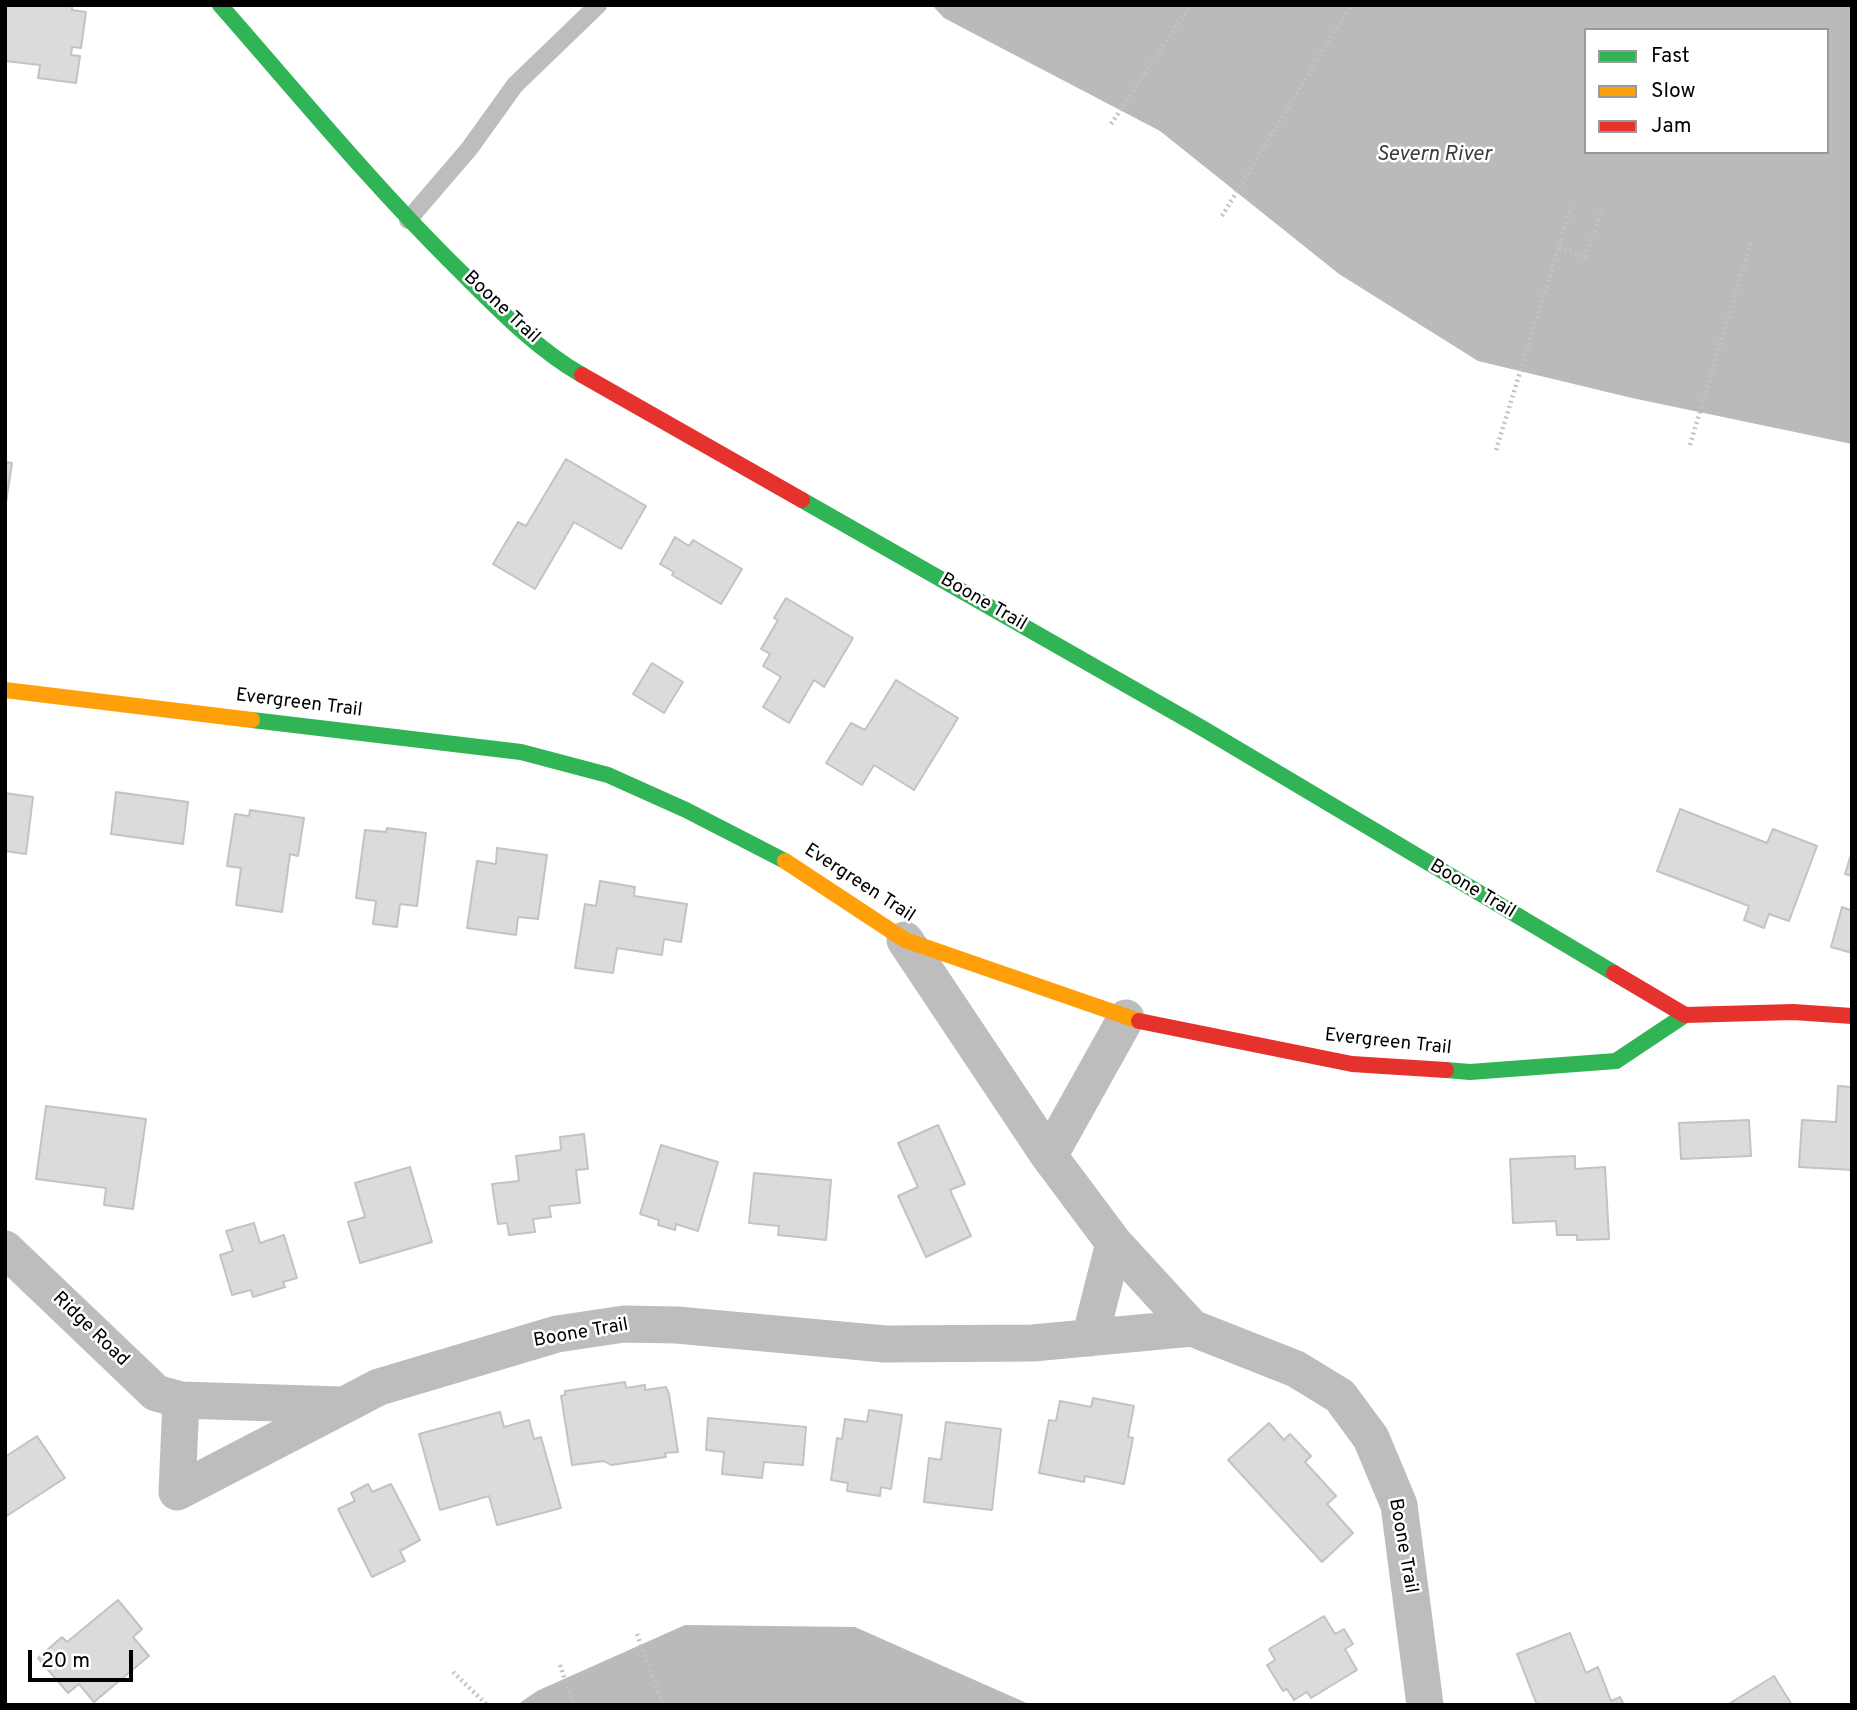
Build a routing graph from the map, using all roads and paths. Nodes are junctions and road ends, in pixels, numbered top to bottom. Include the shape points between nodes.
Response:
1 (220, 5) edge
2 (598, 5) edge
3 (1191, 5) edge
4 (1351, 5) edge
5 (1111, 124) dead end
6 (1572, 207) dead end
7 (1602, 209) dead end
8 (1222, 216) dead end
9 (408, 220) junction
10 (1751, 240) dead end
11 (1559, 247) junction
12 (1690, 446) dead end
13 (1496, 450) dead end
14 (5, 690) edge
15 (905, 940) junction
16 (1685, 1015) junction
17 (1852, 1016) edge
18 (1126, 1018) junction
19 (1049, 1156) junction
20 (1114, 1243) junction
21 (5, 1249) edge
22 (1192, 1328) junction
23 (1090, 1338) junction
24 (181, 1400) junction
25 (344, 1406) junction
26 (637, 1634) dead end
27 (560, 1665) dead end
28 (453, 1671) dead end
29 (487, 1705) edge
30 (573, 1705) edge
31 (663, 1705) edge
32 (1425, 1705) edge

1 - 9 street, Boone Trail
2 - 9 lane via 515,85 469,149
3 - 5 path
4 - 8 path
6 - 11 path
7 - 11 path via 1585,257
9 - 16 street, Boone Trail via 561,363 1190,721
10 - 12 path
11 - 13 path
14 - 15 street, Evergreen Trail via 521,752 608,775 787,862
15 - 18 street, Evergreen Trail
15 - 19 street, Boone Trail
16 - 17 street via 1793,1012
16 - 18 street, Evergreen Trail via 1616,1061 1470,1072 1352,1064
18 - 19 street
19 - 20 street, Boone Trail
20 - 22 street, Boone Trail
20 - 23 street
21 - 24 street, Ridge Road via 156,1394
22 - 23 street, Boone Trail
22 - 32 street, Boone Trail via 1296,1369 1340,1396 1371,1438 1399,1505
23 - 25 street, Boone Trail via 886,1344 624,1324 557,1334 379,1387
24 - 25 street, Ridge Road
24 - 25 street, Boone Trail via 177,1492
26 - 31 path
27 - 30 path
28 - 29 path

